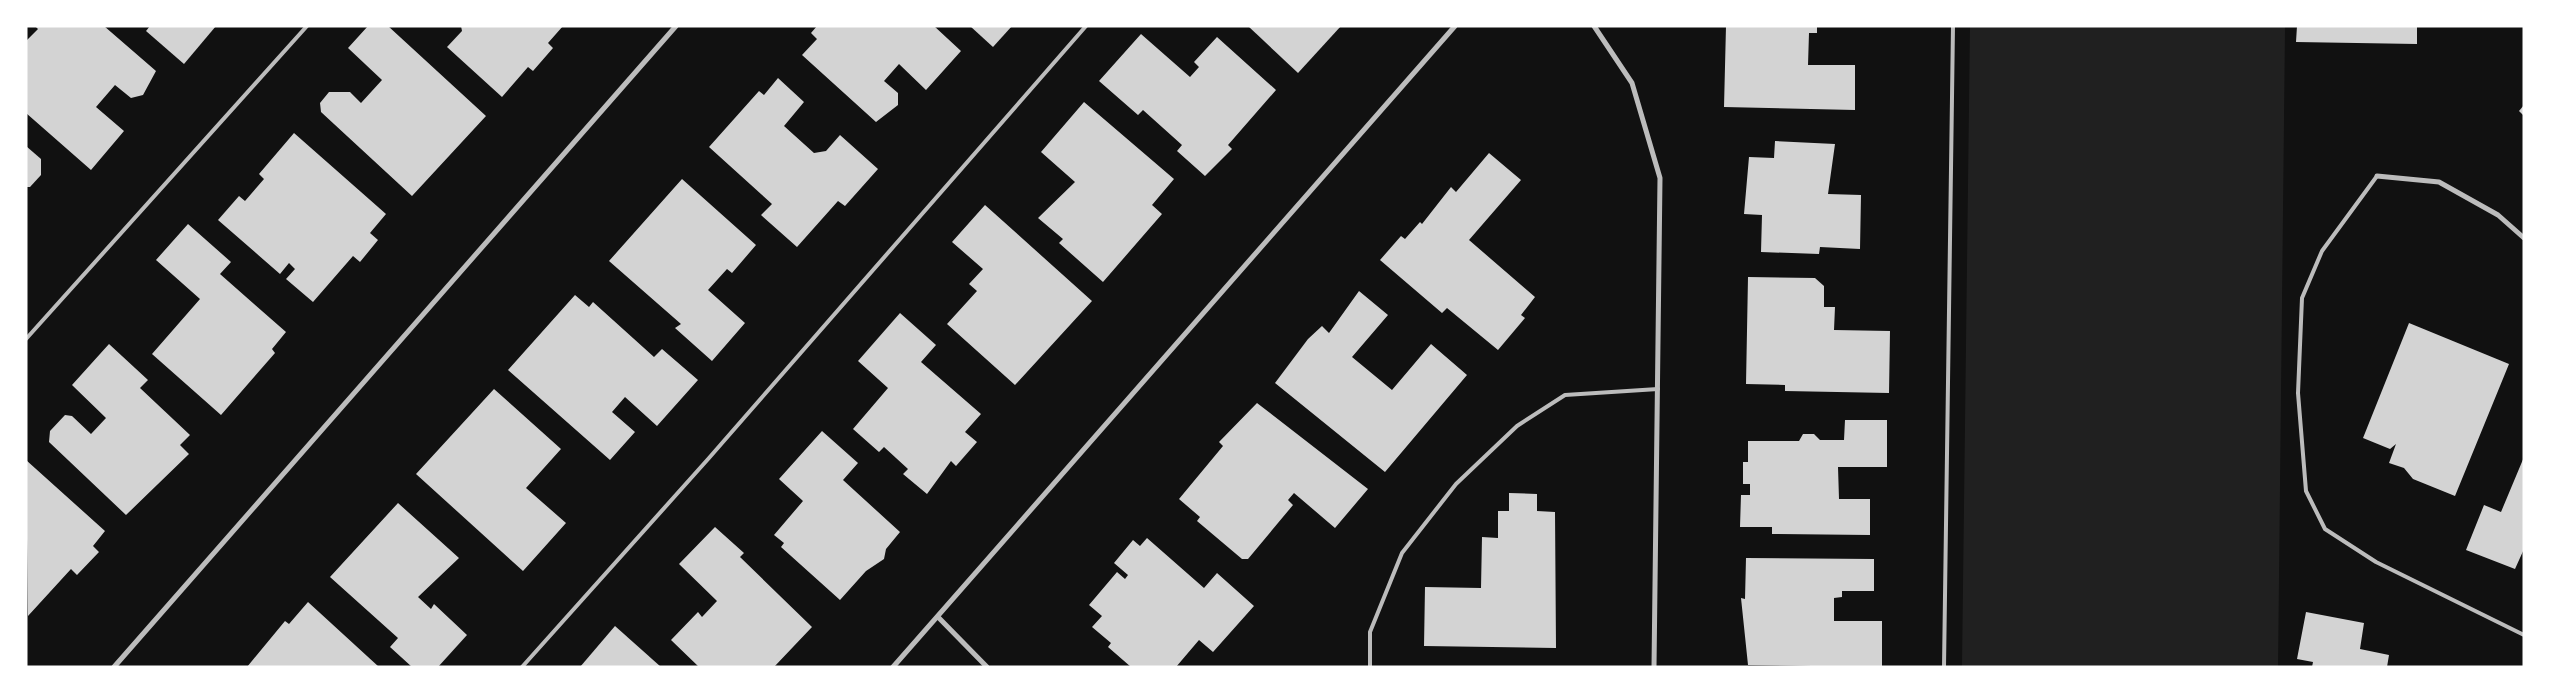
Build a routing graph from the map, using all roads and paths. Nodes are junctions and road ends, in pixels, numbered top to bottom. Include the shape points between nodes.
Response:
1 (307, 26) edge
2 (676, 26) edge
3 (1086, 26) edge
4 (1455, 26) edge
5 (1594, 26) edge
6 (1953, 26) edge
7 (2378, 176) joint
8 (2524, 238) edge
9 (26, 339) edge
10 (1658, 389) junction
11 (938, 617) junction
12 (2524, 635) edge
13 (114, 667) edge
14 (522, 667) edge
15 (893, 667) edge
16 (987, 667) edge
17 (1370, 667) edge
18 (1654, 667) edge
19 (1944, 667) edge

1 - 9 lane
2 - 13 street
3 - 14 lane
4 - 11 street
5 - 10 street via 1632,83 1660,178
6 - 19 lane
7 - 8 street via 2439,182 2498,215
7 - 12 lane via 2322,251 2302,298 2298,393 2306,491 2326,529 2376,562
10 - 17 lane via 1565,395 1517,426 1456,484 1402,553 1370,632
10 - 18 street
11 - 15 street
11 - 16 street

